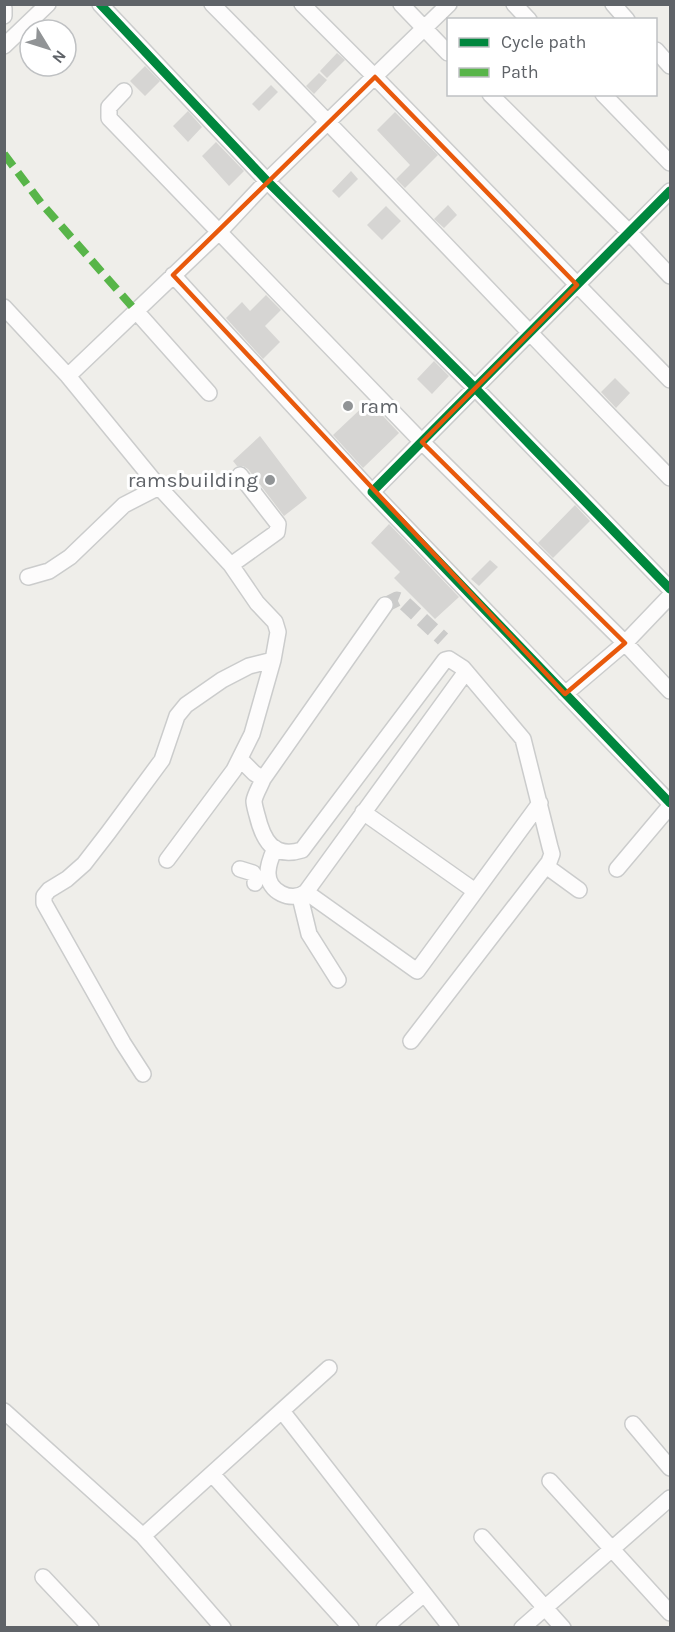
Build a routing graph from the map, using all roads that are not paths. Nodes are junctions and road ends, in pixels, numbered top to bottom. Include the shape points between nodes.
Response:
1 (48, 4) edge
2 (212, 4) edge
3 (302, 4) edge
4 (400, 4) edge
5 (449, 4) edge
6 (514, 4) edge
7 (613, 4) edge
8 (4, 8) edge
9 (110, 8) edge
10 (4, 16) edge
11 (527, 18) edge
12 (625, 18) edge
13 (423, 28) junction
14 (4, 46) edge
15 (657, 51) edge
16 (447, 53) edge
17 (670, 66) edge
18 (375, 77) junction
19 (124, 92) dead end
20 (492, 96) edge
21 (605, 96) edge
22 (329, 121) junction
23 (670, 163) edge
24 (267, 181) junction
25 (670, 191) edge
26 (220, 231) junction
27 (629, 232) junction
28 (173, 275) junction
29 (670, 276) edge
30 (577, 285) junction
31 (4, 307) edge
32 (136, 311) junction
33 (529, 333) junction
34 (68, 376) junction
35 (670, 380) edge
36 (476, 388) junction
37 (209, 393) dead end
38 (422, 442) junction
39 (240, 475) dead end
40 (670, 478) edge
41 (159, 487) junction
42 (372, 492) junction
43 (231, 565) junction
44 (28, 577) dead end
45 (670, 589) edge
46 (670, 596) edge
47 (385, 605) dead end
48 (625, 642) junction
49 (273, 660) junction
50 (465, 673) junction
51 (670, 691) edge
52 (565, 694) junction
53 (240, 759) junction
54 (263, 779) junction
55 (540, 803) junction
56 (670, 805) edge
57 (363, 812) junction
58 (275, 848) junction
59 (167, 860) dead end
60 (269, 866) junction
61 (546, 866) junction
62 (617, 870) dead end
63 (249, 875) dead end
64 (579, 890) dead end
65 (475, 891) junction
66 (303, 894) junction
67 (338, 980) dead end
68 (411, 1041) dead end
69 (143, 1074) dead end
70 (329, 1368) dead end
71 (4, 1411) edge
72 (282, 1411) junction
73 (633, 1424) dead end
74 (670, 1468) edge
75 (212, 1474) junction
76 (550, 1482) dead end
77 (670, 1498) edge
78 (143, 1536) junction
79 (482, 1537) dead end
80 (611, 1549) junction
81 (43, 1577) dead end
82 (424, 1594) junction
83 (545, 1608) junction
84 (670, 1613) edge
85 (91, 1628) edge
86 (223, 1628) edge
87 (351, 1628) edge
88 (384, 1628) edge
89 (451, 1628) edge
90 (522, 1628) edge
91 (563, 1628) edge

1 - 14 street
2 - 22 street
3 - 18 street
4 - 13 street
5 - 13 street
6 - 11 street
7 - 12 street
8 - 10 street
9 - 24 street
13 - 16 street
13 - 18 street
15 - 17 street
18 - 22 street
18 - 30 street
19 - 26 street via 109,107 109,117
20 - 27 street
21 - 23 street
22 - 24 street
22 - 33 street
24 - 26 street
24 - 36 street
25 - 27 street
26 - 28 street
26 - 38 street
27 - 29 street
27 - 30 street
28 - 32 street
28 - 42 street
30 - 33 street
30 - 35 street
31 - 34 street
32 - 34 street
32 - 37 street
33 - 36 street
33 - 40 street
34 - 41 street
36 - 38 street
36 - 45 street
38 - 42 street
38 - 48 street
39 - 43 street via 279,528
41 - 43 street
41 - 44 street via 124,505 70,557 49,571
42 - 52 street
43 - 49 street via 274,622 278,632
46 - 48 street
47 - 54 street
48 - 51 street
48 - 52 street
49 - 53 street via 252,734
49 - 69 street via 249,666 186,705 177,716 162,760 84,864 44,896 44,903
50 - 55 street via 523,739
50 - 57 street
50 - 58 street via 454,661 445,660 302,850 292,853
52 - 56 street
53 - 54 street
53 - 59 street
54 - 58 street via 254,801 264,838
55 - 61 street via 552,854
55 - 65 street
56 - 62 street
57 - 65 street
57 - 66 street
58 - 60 street
60 - 63 street
60 - 66 street via 272,885 280,892 290,898
61 - 64 street
61 - 68 street
65 - 66 street via 417,971
66 - 67 street via 309,934
70 - 72 street
71 - 78 street
72 - 75 street
72 - 82 street
73 - 74 street
75 - 78 street
75 - 87 street
76 - 80 street
77 - 80 street
78 - 86 street
79 - 83 street
80 - 83 street
80 - 84 street
81 - 85 street
82 - 88 street
82 - 89 street
83 - 90 street
83 - 91 street

